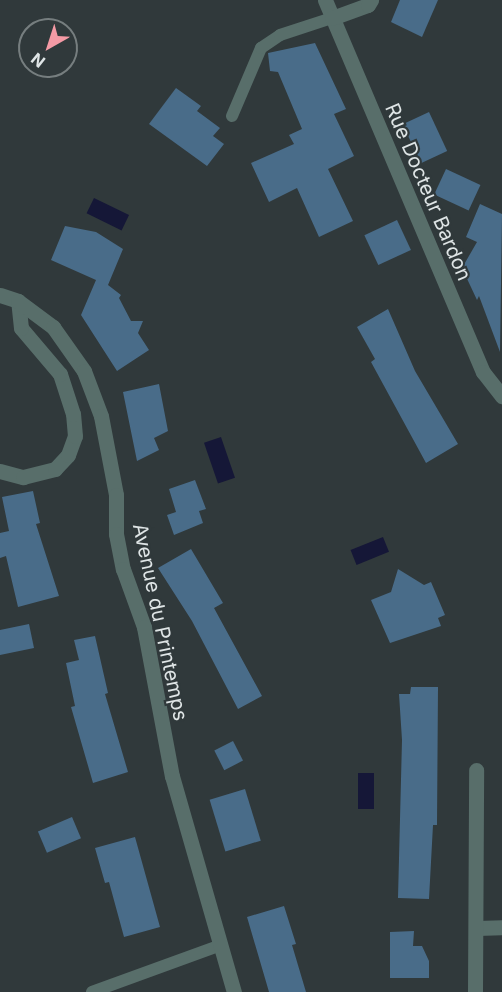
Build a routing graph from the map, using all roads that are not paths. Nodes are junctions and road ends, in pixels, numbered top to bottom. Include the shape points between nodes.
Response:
1 (325, 0) edge
2 (371, 0) edge
3 (332, 18) junction
4 (232, 116) dead end
5 (0, 296) edge
6 (18, 301) junction
7 (502, 396) edge
8 (0, 471) edge
9 (476, 770) dead end
10 (502, 927) edge
11 (477, 928) junction
12 (221, 945) junction
13 (92, 992) edge
14 (234, 992) edge
15 (475, 992) edge

1 - 3 street, Rue Docteur Bardon
2 - 3 street via 368,5
3 - 4 lane via 280,35 261,48
3 - 7 street, Rue Docteur Bardon via 483,372
5 - 6 street, Avenue du Printemps
6 - 8 street via 21,328 60,374 73,414 75,436 68,455 55,469 23,477
6 - 12 street, Avenue du Printemps via 53,327 84,370 100,416 116,495 116,534 123,569 144,627 171,776
9 - 11 street
10 - 11 street
11 - 15 street
12 - 13 lane
12 - 14 street, Avenue du Printemps

